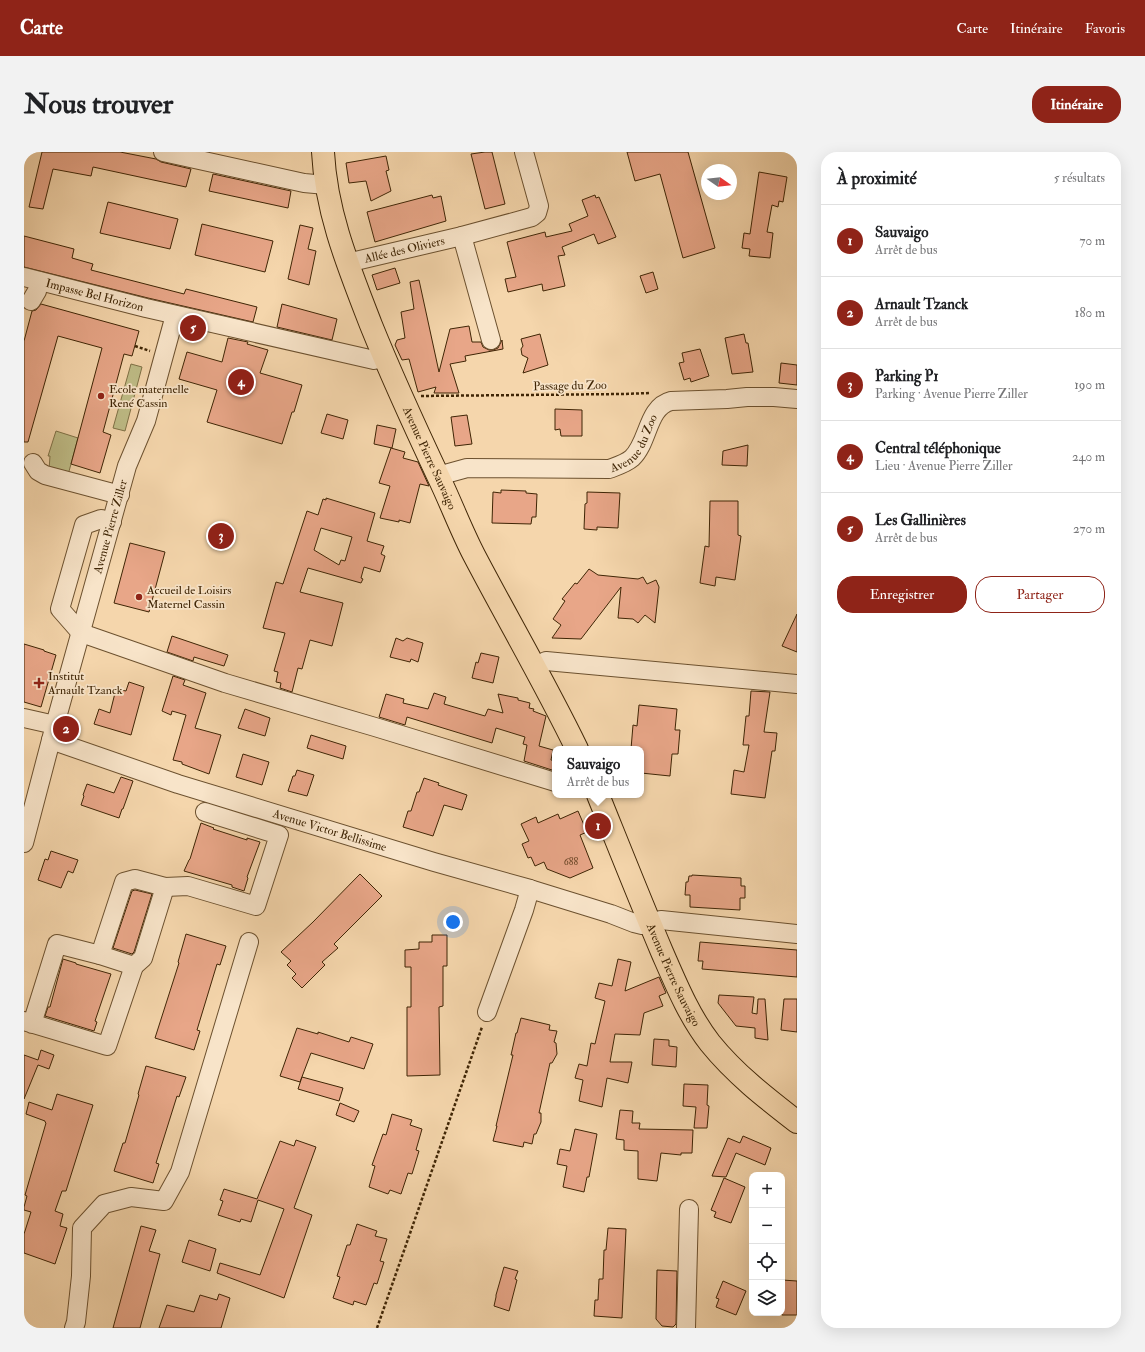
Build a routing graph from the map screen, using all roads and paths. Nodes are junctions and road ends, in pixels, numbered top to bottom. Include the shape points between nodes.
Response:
1 (163, 152) edge
2 (323, 152) edge
3 (524, 152) edge
4 (326, 185) junction
5 (462, 236) junction
6 (347, 263) junction
7 (31, 279) edge
8 (31, 301) dead end
9 (170, 313) junction
10 (491, 340) dead end
11 (135, 346) dead end
12 (154, 352) dead end
13 (385, 358) junction
14 (653, 393) dead end
15 (797, 399) edge
16 (404, 403) junction
17 (33, 463) dead end
18 (438, 476) junction
19 (120, 495) junction
20 (112, 522) junction
21 (81, 632) junction
22 (535, 666) junction
23 (797, 684) edge
24 (24, 718) edge
25 (53, 733) junction
26 (576, 746) edge
27 (552, 781) edge
28 (599, 798) edge
29 (205, 812) dead end
30 (24, 843) edge
31 (165, 888) junction
32 (530, 888) junction
33 (646, 914) junction
34 (797, 934) edge
35 (249, 942) dead end
36 (100, 955) junction
37 (134, 966) junction
38 (487, 1012) joint
39 (28, 1022) edge
40 (797, 1122) edge
41 (689, 1209) dead end
42 (74, 1328) edge
43 (377, 1328) edge
44 (686, 1328) edge

1 - 4 street
2 - 4 main road, Avenue Pierre Sauvaigo
3 - 5 street, Allée des Oliviers via 539,206 537,213 532,217
4 - 6 main road, Avenue Pierre Sauvaigo via 335,227
5 - 6 street, Allée des Oliviers
5 - 10 street, Allée des Oliviers
6 - 13 main road, Avenue Pierre Sauvaigo
7 - 8 street via 37,291
7 - 9 street, Impasse Bel Horizon
9 - 13 street via 374,360
9 - 19 street, Avenue Pierre Ziller via 146,421 131,455
11 - 12 path
13 - 16 main road, Avenue Pierre Sauvaigo
14 - 16 path, Passage du Zoo via 415,396
15 - 18 street, Avenue du Zoo via 746,397 664,403 656,409 640,448 632,458 609,469 467,468
16 - 18 main road, Avenue Pierre Sauvaigo
17 - 19 street via 46,476
18 - 22 main road, Avenue Pierre Sauvaigo via 474,554
19 - 20 street, Avenue Pierre Ziller
20 - 21 street, Avenue Pierre Ziller
20 - 21 street via 101,519 84,525 60,609
21 - 25 street, Avenue Pierre Ziller
21 - 27 street via 225,683
22 - 23 street via 546,662
22 - 26 main road, Avenue Pierre Sauvaigo
24 - 25 street, Avenue Victor Bellissime
25 - 30 street, Avenue Pierre Ziller
25 - 32 street, Avenue Victor Bellissime via 178,784 434,862
28 - 33 main road, Avenue Pierre Sauvaigo
29 - 31 street via 278,835 256,906 188,886
31 - 36 street via 135,879 124,882
31 - 37 street via 143,958
32 - 33 street, Avenue Victor Bellissime via 611,914 629,910
32 - 38 street
33 - 34 street, Avenue Victor Bellissime via 661,920
33 - 40 main road, Avenue Pierre Sauvaigo via 684,1001 710,1042 736,1072
35 - 42 street via 180,1172 164,1201 131,1197 104,1204 82,1228 81,1276
36 - 37 street
36 - 39 street via 57,944
37 - 39 street via 107,1046
38 - 43 path
41 - 44 street

